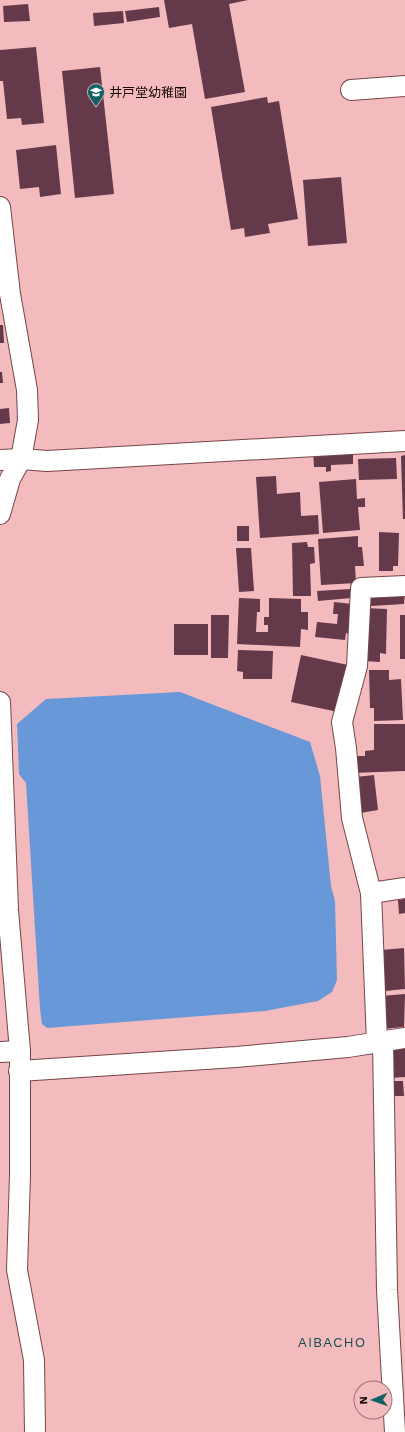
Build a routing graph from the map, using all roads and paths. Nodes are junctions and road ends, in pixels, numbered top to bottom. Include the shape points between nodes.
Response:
1 (405, 86) edge
2 (351, 90) dead end
3 (0, 207) edge
4 (405, 441) edge
5 (21, 459) junction
6 (0, 460) edge
7 (0, 514) edge
8 (405, 586) edge
9 (0, 702) edge
10 (405, 888) edge
11 (371, 893) junction
12 (405, 1038) edge
13 (380, 1041) junction
14 (20, 1051) junction
15 (0, 1052) edge
16 (19, 1071) junction
17 (34, 1432) edge
18 (395, 1432) edge

1 - 2 street
3 - 5 street via 10,294 27,390 28,420
4 - 5 street via 47,461
5 - 6 street
5 - 7 street via 10,479
8 - 11 street via 361,588 357,666 342,722 352,818
9 - 14 street via 8,910
10 - 11 street
11 - 13 street
12 - 13 street
13 - 16 street via 348,1047 236,1057
13 - 18 street via 387,1290
14 - 15 street
14 - 16 street
16 - 17 street via 20,1175 17,1270 34,1360

